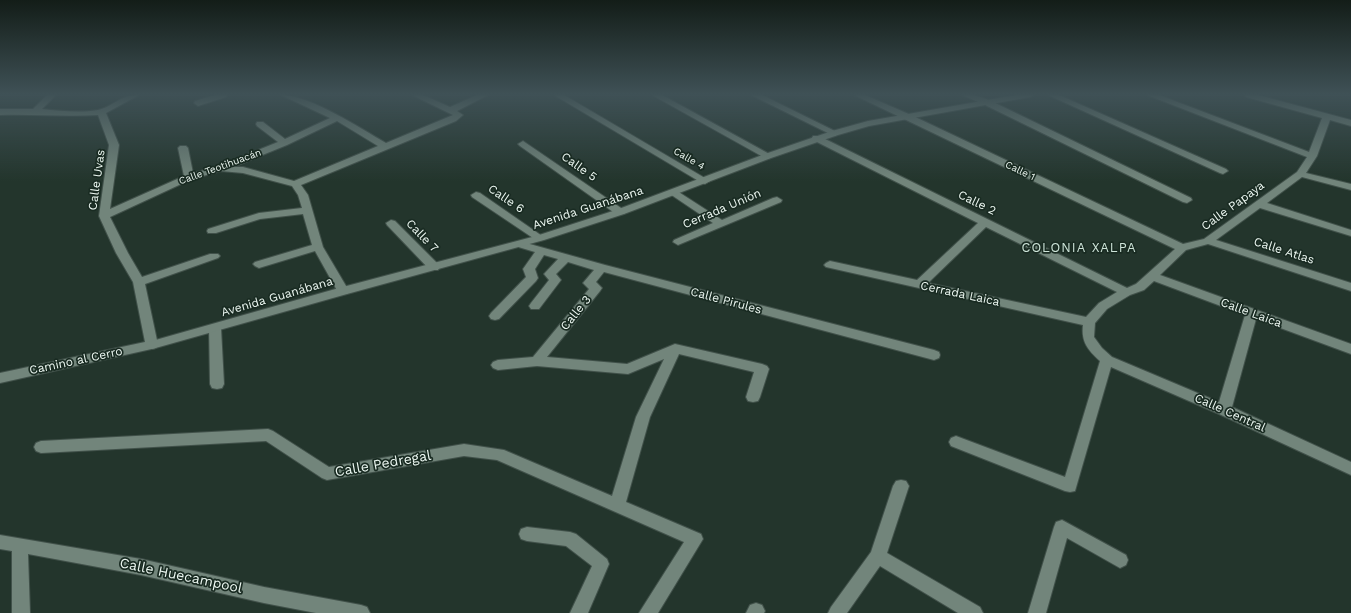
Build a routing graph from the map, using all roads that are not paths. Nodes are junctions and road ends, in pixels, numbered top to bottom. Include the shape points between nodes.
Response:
1 (106, 124) edge
2 (260, 124) dead end
3 (325, 124) edge
4 (346, 124) edge
5 (441, 124) edge
6 (607, 124) edge
7 (709, 124) edge
8 (815, 124) edge
9 (870, 124) edge
10 (922, 124) edge
11 (1030, 124) edge
12 (1116, 124) edge
13 (1227, 124) edge
14 (1324, 124) edge
15 (835, 133) junction
16 (816, 138) junction
17 (284, 143) junction
18 (522, 144) dead end
19 (384, 146) junction
20 (183, 148) dead end
21 (768, 156) junction
22 (1312, 156) junction
23 (220, 169) junction
24 (1223, 171) dead end
25 (1300, 174) junction
26 (189, 177) junction
27 (705, 181) junction
28 (295, 184) junction
29 (1351, 188) edge
30 (674, 192) junction
31 (476, 195) dead end
32 (777, 200) dead end
33 (1187, 200) dead end
34 (1259, 204) junction
35 (308, 210) junction
36 (620, 212) junction
37 (104, 216) junction
38 (985, 222) junction
39 (391, 223) dead end
40 (721, 224) junction
41 (212, 231) dead end
42 (1351, 233) edge
43 (540, 238) junction
44 (1208, 241) junction
45 (678, 242) dead end
46 (519, 244) junction
47 (318, 247) junction
48 (1182, 248) junction
49 (541, 252) junction
50 (214, 256) dead end
51 (566, 258) junction
52 (259, 264) dead end
53 (830, 265) dead end
54 (434, 267) junction
55 (601, 268) junction
56 (1152, 276) junction
57 (138, 282) junction
58 (919, 285) junction
59 (1351, 287) edge
60 (343, 291) junction
61 (1126, 292) junction
62 (535, 306) dead end
63 (1252, 313) junction
64 (495, 316) dead end
65 (1089, 322) junction
66 (215, 328) junction
67 (152, 345) junction
68 (675, 349) junction
69 (1351, 349) edge
70 (934, 355) dead end
71 (1107, 360) junction
72 (537, 361) junction
73 (498, 365) dead end
74 (0, 378) edge
75 (217, 384) dead end
76 (753, 397) dead end
77 (1224, 410) junction
78 (956, 442) dead end
79 (41, 447) dead end
80 (1351, 469) edge
81 (901, 486) dead end
82 (617, 505) junction
83 (527, 534) dead end
84 (0, 542) edge
85 (20, 545) junction
86 (878, 556) junction
87 (1120, 560) dead end
88 (21, 613) edge
89 (361, 613) edge
90 (579, 613) edge
91 (648, 613) edge
92 (837, 613) edge
93 (974, 613) edge
94 (1037, 613) edge

1 - 37 street, Calle Uvas via 114,145
2 - 17 street
3 - 17 street, Calle Teotihuacán
4 - 19 street
5 - 19 street
6 - 27 street, Calle 4
7 - 21 street
8 - 15 street
9 - 15 street, Avenida Guanábana
10 - 48 street, Calle 1
11 - 33 street
12 - 24 street
13 - 22 street
14 - 22 street, Calle Papaya
15 - 16 street, Avenida Guanábana
16 - 21 street, Avenida Guanábana
16 - 38 street, Calle 2
17 - 23 street, Calle Teotihuacán
18 - 36 street, Calle 5
19 - 28 street
20 - 26 street
21 - 27 street, Avenida Guanábana
22 - 25 street, Calle Papaya
23 - 26 street, Calle Teotihuacán
23 - 28 street via 243,170
25 - 29 street
25 - 34 street, Calle Papaya
26 - 37 street, Calle Teotihuacán
27 - 30 street, Avenida Guanábana
28 - 35 street via 303,194
30 - 36 street, Avenida Guanábana
30 - 40 street
31 - 43 street, Calle 6
32 - 40 street, Cerrada Unión
34 - 42 street
34 - 44 street, Calle Papaya
35 - 41 street via 259,216
35 - 47 street
36 - 43 street, Avenida Guanábana
37 - 57 street, Calle Uvas
38 - 58 street
38 - 61 street, Calle 2
39 - 54 street, Calle 7
40 - 45 street, Cerrada Unión
43 - 46 street, Avenida Guanábana
44 - 48 street, Calle Papaya
44 - 59 street, Calle Atlas
46 - 49 street, Calle Pirules
46 - 54 street, Avenida Guanábana
47 - 52 street
47 - 60 street
48 - 56 street, Calle Papaya
49 - 51 street, Calle Pirules
49 - 64 street via 529,269 532,278
50 - 57 street
51 - 55 street, Calle Pirules
51 - 62 street via 550,274 555,280
53 - 58 street, Cerrada Laica
54 - 60 street, Avenida Guanábana
55 - 70 street, Calle Pirules
55 - 72 street, Calle 3 via 589,283 596,288
56 - 61 street, Calle Papaya via 1140,287
56 - 63 street, Calle Laica
57 - 67 street, Calle Uvas
58 - 65 street, Cerrada Laica
60 - 66 street, Avenida Guanábana
61 - 65 street, Calle Papaya via 1103,306
63 - 69 street, Calle Laica
63 - 77 street
65 - 71 street via 1088,337
66 - 67 street, Avenida Guanábana
66 - 75 street
67 - 74 street, Camino al Cerro
68 - 72 street via 628,370
68 - 76 street via 762,369
68 - 82 street via 643,418
71 - 77 street, Calle Central
71 - 78 street via 1070,486
72 - 73 street
77 - 80 street, Calle Central
79 - 82 street, Calle Pedregal via 268,435 327,474 464,450 499,454
81 - 86 street
82 - 91 street, Calle Pedregal via 695,539
83 - 90 street via 570,539 601,564
84 - 85 street, Calle Huecampool
85 - 88 street
85 - 89 street, Calle Huecampool via 141,567 264,595
86 - 92 street
86 - 93 street
87 - 94 street via 1062,527

